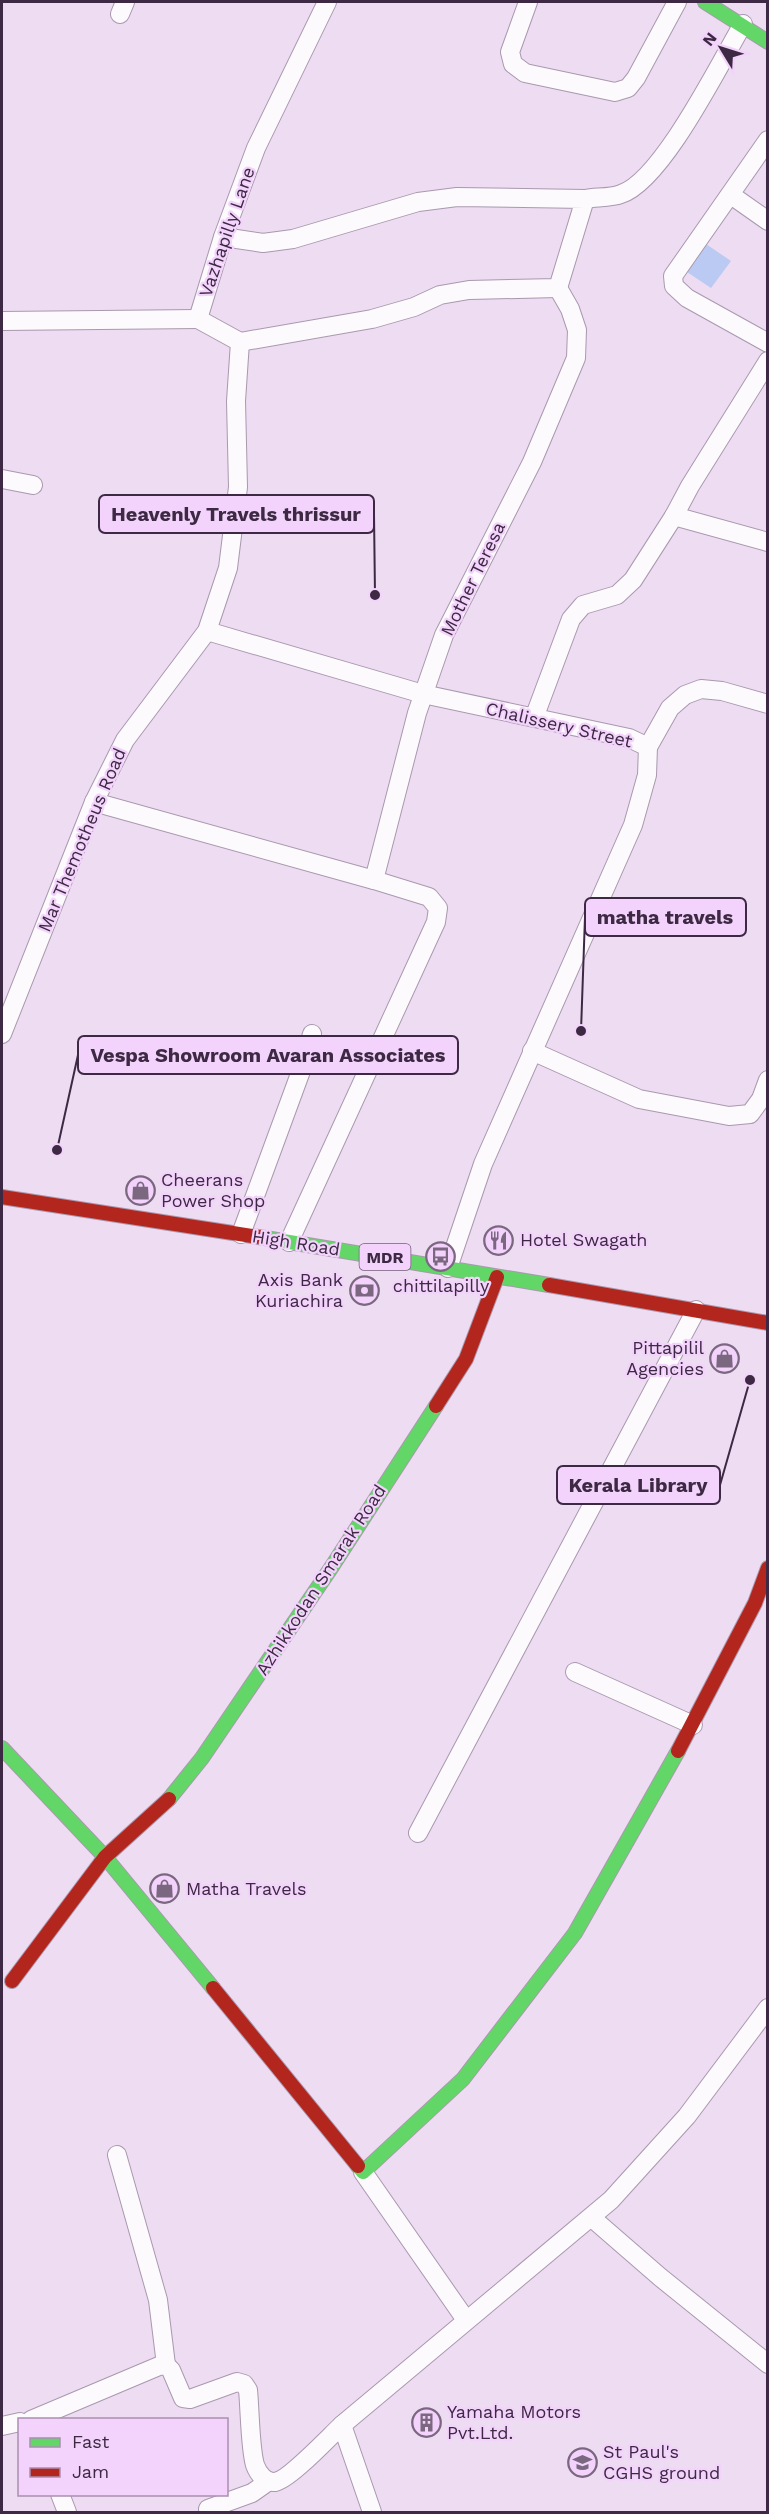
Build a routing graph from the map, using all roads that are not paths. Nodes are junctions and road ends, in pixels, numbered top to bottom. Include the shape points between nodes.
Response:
1 (327, 2) edge
2 (528, 2) edge
3 (677, 2) edge
4 (705, 2) edge
5 (743, 24) junction
6 (768, 42) edge
7 (768, 140) edge
8 (732, 195) junction
9 (585, 199) junction
10 (768, 221) edge
11 (223, 237) junction
12 (558, 288) junction
13 (198, 319) junction
14 (2, 321) edge
15 (240, 342) junction
16 (768, 342) edge
17 (768, 361) edge
18 (2, 479) edge
19 (33, 485) dead end
20 (674, 516) junction
21 (768, 542) edge
22 (207, 631) junction
23 (423, 694) junction
24 (768, 704) edge
25 (534, 718) junction
26 (648, 747) junction
27 (94, 802) junction
28 (374, 880) junction
29 (2, 1034) edge
30 (312, 1034) dead end
31 (532, 1051) junction
32 (768, 1080) edge
33 (2, 1197) edge
34 (241, 1234) junction
35 (289, 1242) junction
36 (448, 1268) junction
37 (497, 1276) junction
38 (696, 1310) junction
39 (768, 1323) edge
40 (768, 1568) edge
41 (761, 1606) edge
42 (575, 1672) dead end
43 (693, 1725) junction
44 (2, 1748) edge
45 (418, 1833) dead end
46 (105, 1857) junction
47 (12, 1981) dead end
48 (768, 2008) edge
49 (117, 2155) dead end
50 (363, 2172) junction
51 (592, 2218) junction
52 (466, 2320) junction
53 (768, 2364) edge
54 (166, 2365) junction
55 (34, 2418) edge
56 (18, 2422) edge
57 (342, 2425) junction
58 (2, 2426) edge
59 (269, 2481) junction
60 (61, 2496) edge
61 (208, 2510) dead end
62 (67, 2512) edge
63 (372, 2512) edge

1 - 11 street, Vazhapilly Lane via 256,148
2 - 3 street via 510,52 513,64 525,73 615,92 628,88 636,78
4 - 5 street
5 - 6 street
5 - 9 street via 671,146 639,184 621,195
7 - 8 street
8 - 10 street
8 - 16 street via 675,272 674,286 687,298
9 - 11 street via 457,197 418,202 293,239 263,243
9 - 12 street
11 - 13 street, Vazhapilly Lane
12 - 15 street via 440,294 414,307 372,319
12 - 23 street, Mother Teresa via 577,330 576,358 532,462 444,635
13 - 14 street
13 - 15 street, Vazhapilly Lane
15 - 22 street via 236,401 238,487 228,568
17 - 20 street
18 - 19 street
20 - 21 street
20 - 25 street via 633,580 617,595 583,605 571,619
22 - 23 street, Chalissery Street
22 - 27 street, Mar Themotheus Road via 125,740
23 - 25 street, Chalissery Street
23 - 28 street, Mother Teresa
24 - 26 street via 700,689 670,708
25 - 26 street, Chalissery Street via 629,738
26 - 31 street, Chalissery Street via 647,774 633,825
27 - 28 street
27 - 29 street, Mar Themotheus Road
28 - 35 street via 429,897 438,908 436,922
30 - 34 street
31 - 32 street via 639,1099 729,1116 750,1114
31 - 36 street, Chalissery Street via 483,1164
33 - 34 street, High Road / MDR
34 - 35 street, High Road / MDR
35 - 36 street, High Road / MDR
36 - 37 street, High Road / MDR
37 - 38 street, High Road / MDR
37 - 46 street, Azhikkodan Smarak Road via 466,1359 331,1568 202,1758 164,1806
38 - 39 street, High Road / MDR
38 - 45 street
40 - 41 street
41 - 43 street
42 - 43 street
43 - 50 street via 575,1933 463,2079
44 - 46 street
46 - 47 street, Azhikkodan Smarak Road
46 - 50 street
48 - 51 street via 687,2116
49 - 54 street via 158,2300
50 - 52 street
51 - 52 street
51 - 53 street
52 - 57 street
54 - 55 street
54 - 59 street via 183,2398 237,2382 244,2384 248,2390 255,2464
56 - 58 street
57 - 59 street via 288,2475 277,2482
57 - 63 street
59 - 61 street via 252,2493
60 - 62 street

